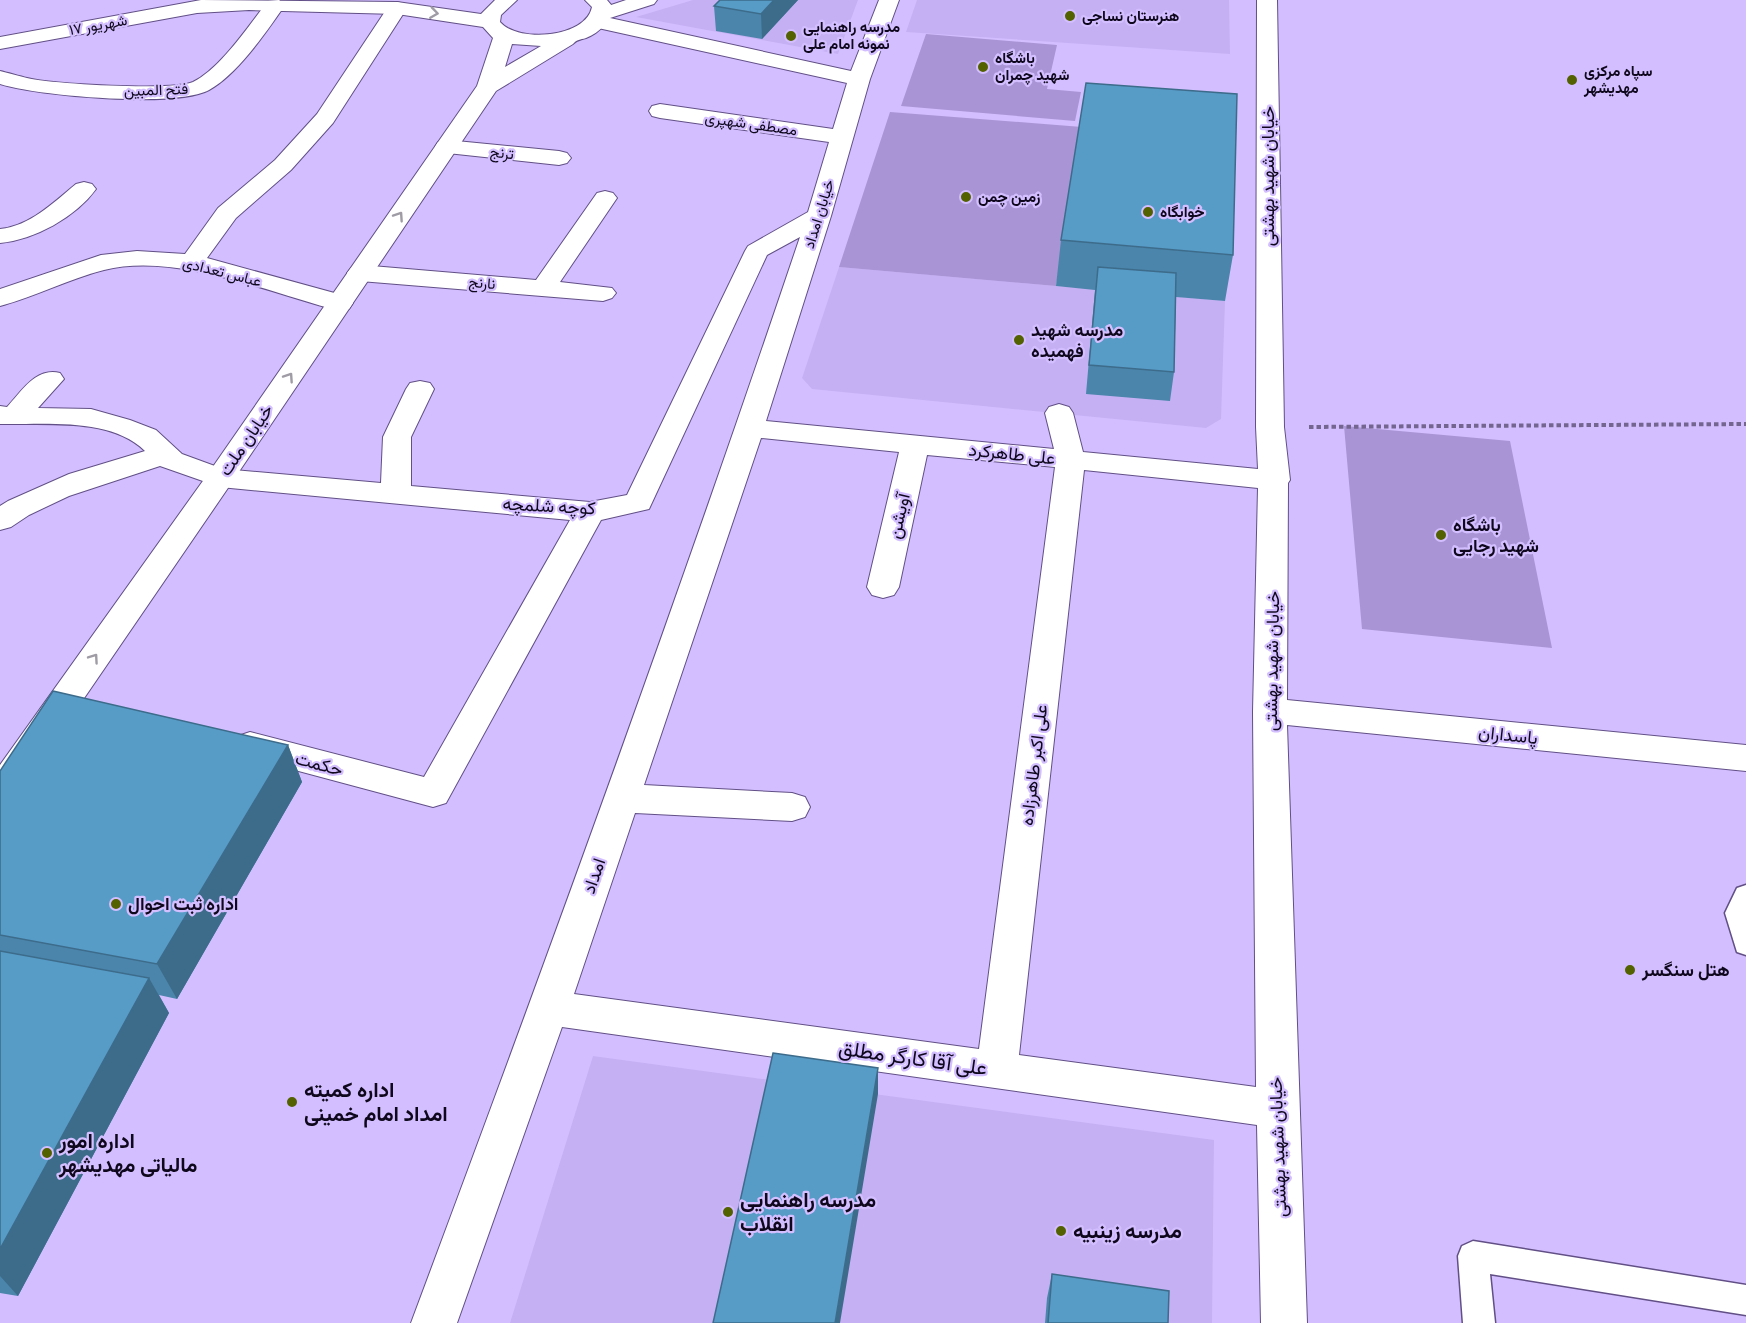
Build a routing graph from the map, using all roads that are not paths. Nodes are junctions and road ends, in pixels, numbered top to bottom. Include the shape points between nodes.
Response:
1 (226, 0) edge
2 (507, 0) edge
3 (647, 0) edge
4 (889, 0) edge
5 (1267, 0) edge
6 (275, 4) junction
7 (197, 7) junction
8 (397, 8) junction
9 (599, 12) edge
10 (497, 28) junction
11 (574, 35) junction
12 (0, 43) edge
13 (0, 77) edge
14 (860, 79) junction
15 (488, 86) junction
16 (660, 111) dead end
17 (843, 136) junction
18 (446, 147) junction
19 (559, 158) dead end
20 (84, 189) dead end
21 (605, 198) dead end
22 (819, 216) junction
23 (0, 236) edge
24 (192, 262) junction
25 (360, 273) junction
26 (543, 288) junction
27 (603, 293) dead end
28 (0, 298) edge
29 (340, 303) junction
30 (51, 379) dead end
31 (420, 389) dead end
32 (1059, 413) dead end
33 (6, 416) edge
34 (750, 428) junction
35 (915, 444) junction
36 (165, 455) junction
37 (1071, 460) junction
38 (220, 478) junction
39 (1275, 480) junction
40 (396, 494) junction
41 (590, 512) junction
42 (0, 520) edge
43 (883, 587) dead end
44 (66, 697) junction
45 (101, 706) edge
46 (1270, 711) junction
47 (215, 736) edge
48 (1746, 758) edge
49 (0, 792) edge
50 (620, 798) junction
51 (792, 807) dead end
52 (1746, 896) edge
53 (1746, 944) edge
54 (549, 1008) junction
55 (997, 1070) junction
56 (1276, 1109) junction
57 (1746, 1299) edge
58 (434, 1323) edge
59 (1284, 1323) edge
60 (1479, 1323) edge

1 - 7 street
2 - 10 street via 491,13
3 - 9 street
4 - 14 street, خیابان امداد
5 - 39 street, خیابان شهید بهشتی via 1270,427
6 - 7 street
6 - 8 street
6 - 13 street, فتح المبین via 202,97 25,85
7 - 12 street, ۱۷ شهریور
8 -> 10 street
8 - 24 street via 325,118 283,165 227,213
9 - 11 street
9 - 14 street
10 - 11 street via 539,40
10 - 15 street
11 - 15 street
14 - 17 street, خیابان امداد
15 - 18 street, خیابان ملت
16 - 17 street, مصطفی شهپری
17 - 22 street, خیابان امداد
18 - 19 street, ترنج
25 -> 18 street, خیابان ملت
20 - 23 street via 44,222 15,236
21 - 26 street
22 - 34 street, خیابان امداد
22 - 41 street, کوچه شلمچه via 757,251 638,501
24 - 28 street, عباس تعدادی via 137,259 101,263
24 - 29 street, عباس تعدادی
25 - 26 street, نارنج
25 - 29 street, خیابان ملت
26 - 27 street, نارنج
38 -> 29 street, خیابان ملت
30 - 33 street
31 - 40 street via 397,437
32 - 37 street
33 - 36 street, کوچه شلمچه via 91,418 146,436
34 - 35 street, علی طاهرکرد
34 - 50 street, امداد
35 - 37 street, علی طاهرکرد
35 - 43 street, آویشن
36 - 38 street, کوچه شلمچه via 171,461
36 - 42 street via 55,490
37 - 39 street, علی طاهرکرد
37 - 55 street, علی اکبر طاهرزاده
38 - 40 street, کوچه شلمچه
44 -> 38 street, خیابان ملت
39 - 46 street, خیابان شهید بهشتی
40 - 41 street, کوچه شلمچه
41 - 47 street, حکمت via 433,794
44 - 45 street
44 - 49 street, خیابان ملت
46 - 48 street, پاسداران
46 - 56 street, خیابان شهید بهشتی
50 - 51 street
50 - 54 street, امداد
52 - 53 lane via 1738,913
54 - 55 street, علی آقا کارگر مطلق
54 - 58 street, امداد
55 - 56 street, علی آقا کارگر مطلق
56 - 59 street, خیابان شهید بهشتی
57 - 60 lane via 1473,1256

